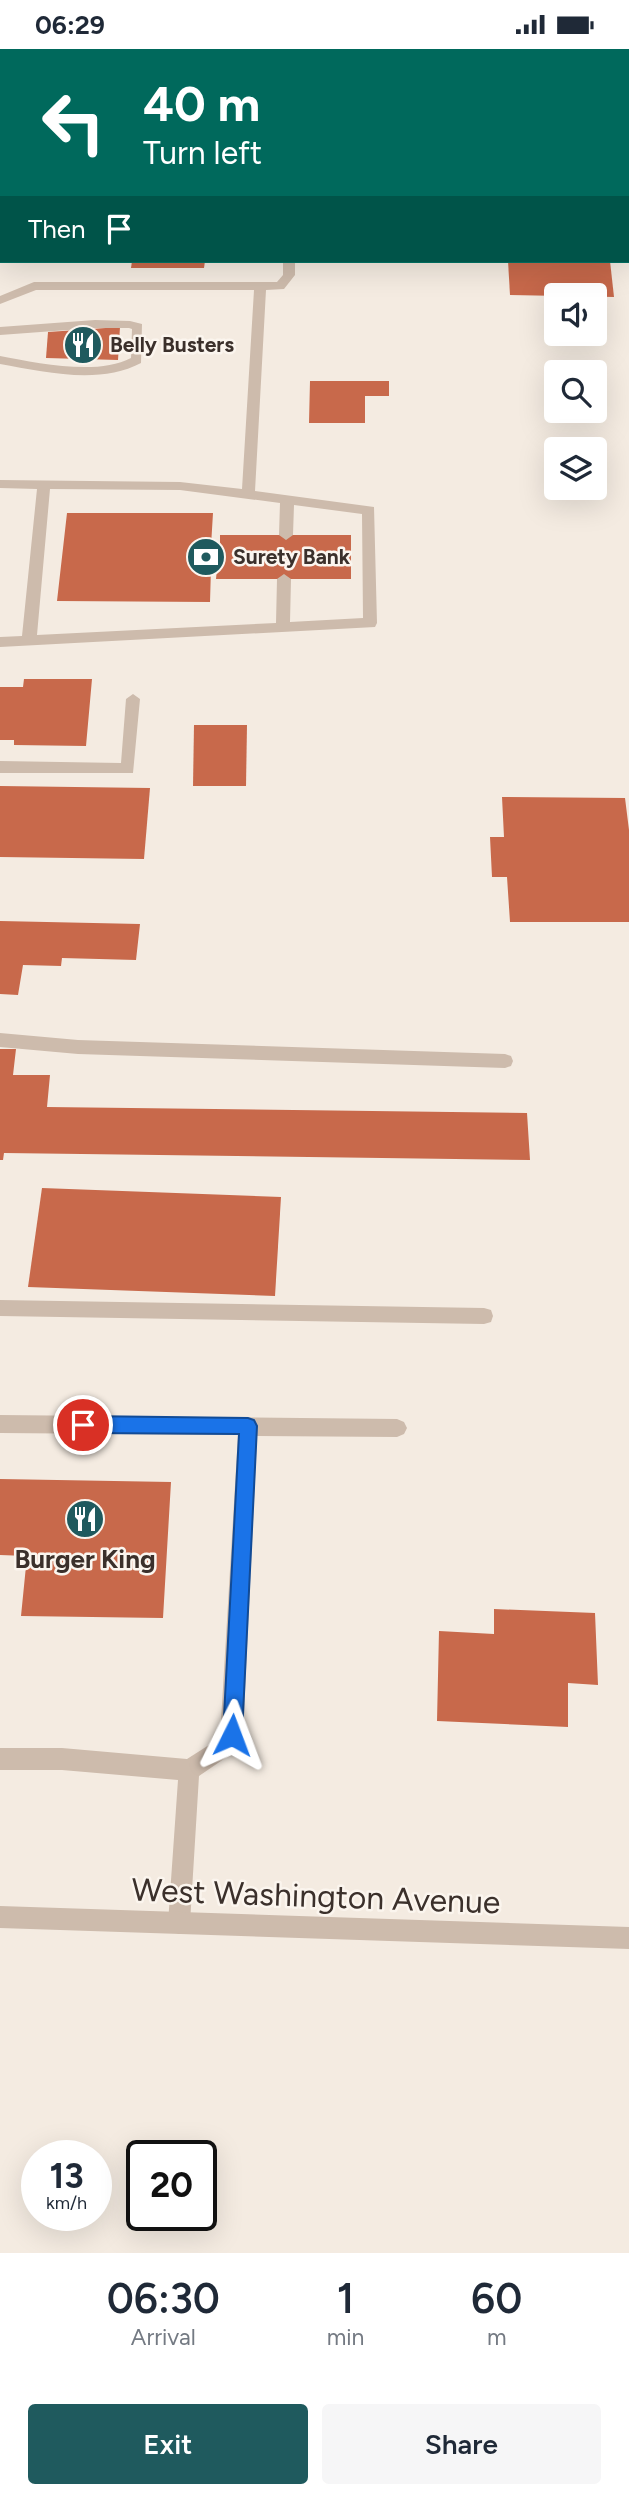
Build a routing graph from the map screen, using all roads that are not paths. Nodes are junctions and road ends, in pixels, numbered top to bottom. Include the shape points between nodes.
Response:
1 (289, 263) edge
2 (260, 288) junction
3 (0, 300) edge
4 (0, 331) edge
5 (0, 360) edge
6 (0, 484) edge
7 (44, 484) junction
8 (248, 495) junction
9 (287, 499) junction
10 (286, 535) dead end
11 (284, 579) dead end
12 (283, 628) junction
13 (29, 640) junction
14 (0, 642) edge
15 (133, 699) dead end
16 (0, 767) edge
17 (0, 1040) edge
18 (505, 1061) dead end
19 (0, 1308) edge
20 (484, 1316) dead end
21 (0, 1424) edge
22 (248, 1426) junction
23 (397, 1428) dead end
24 (0, 1759) edge
25 (189, 1770) junction
26 (0, 1917) edge
27 (179, 1923) junction
28 (629, 1938) edge

1 - 2 street via 289,275 280,286
2 - 3 street via 34,286
2 - 8 street
4 - 5 street via 114,323 138,327 137,360 131,366 76,369
6 - 7 street
7 - 8 street via 180,486
7 - 13 street
8 - 9 street
9 - 10 street
9 - 12 street via 369,510 370,623
11 - 12 street
12 - 13 street
13 - 14 street
15 - 16 street via 128,769
17 - 18 street via 78,1047
19 - 20 street
21 - 22 street
22 - 23 street
22 - 25 street via 232,1735 227,1745
24 - 25 street via 62,1759
25 - 27 street
26 - 27 street, West Washington Avenue
27 - 28 street, West Washington Avenue

